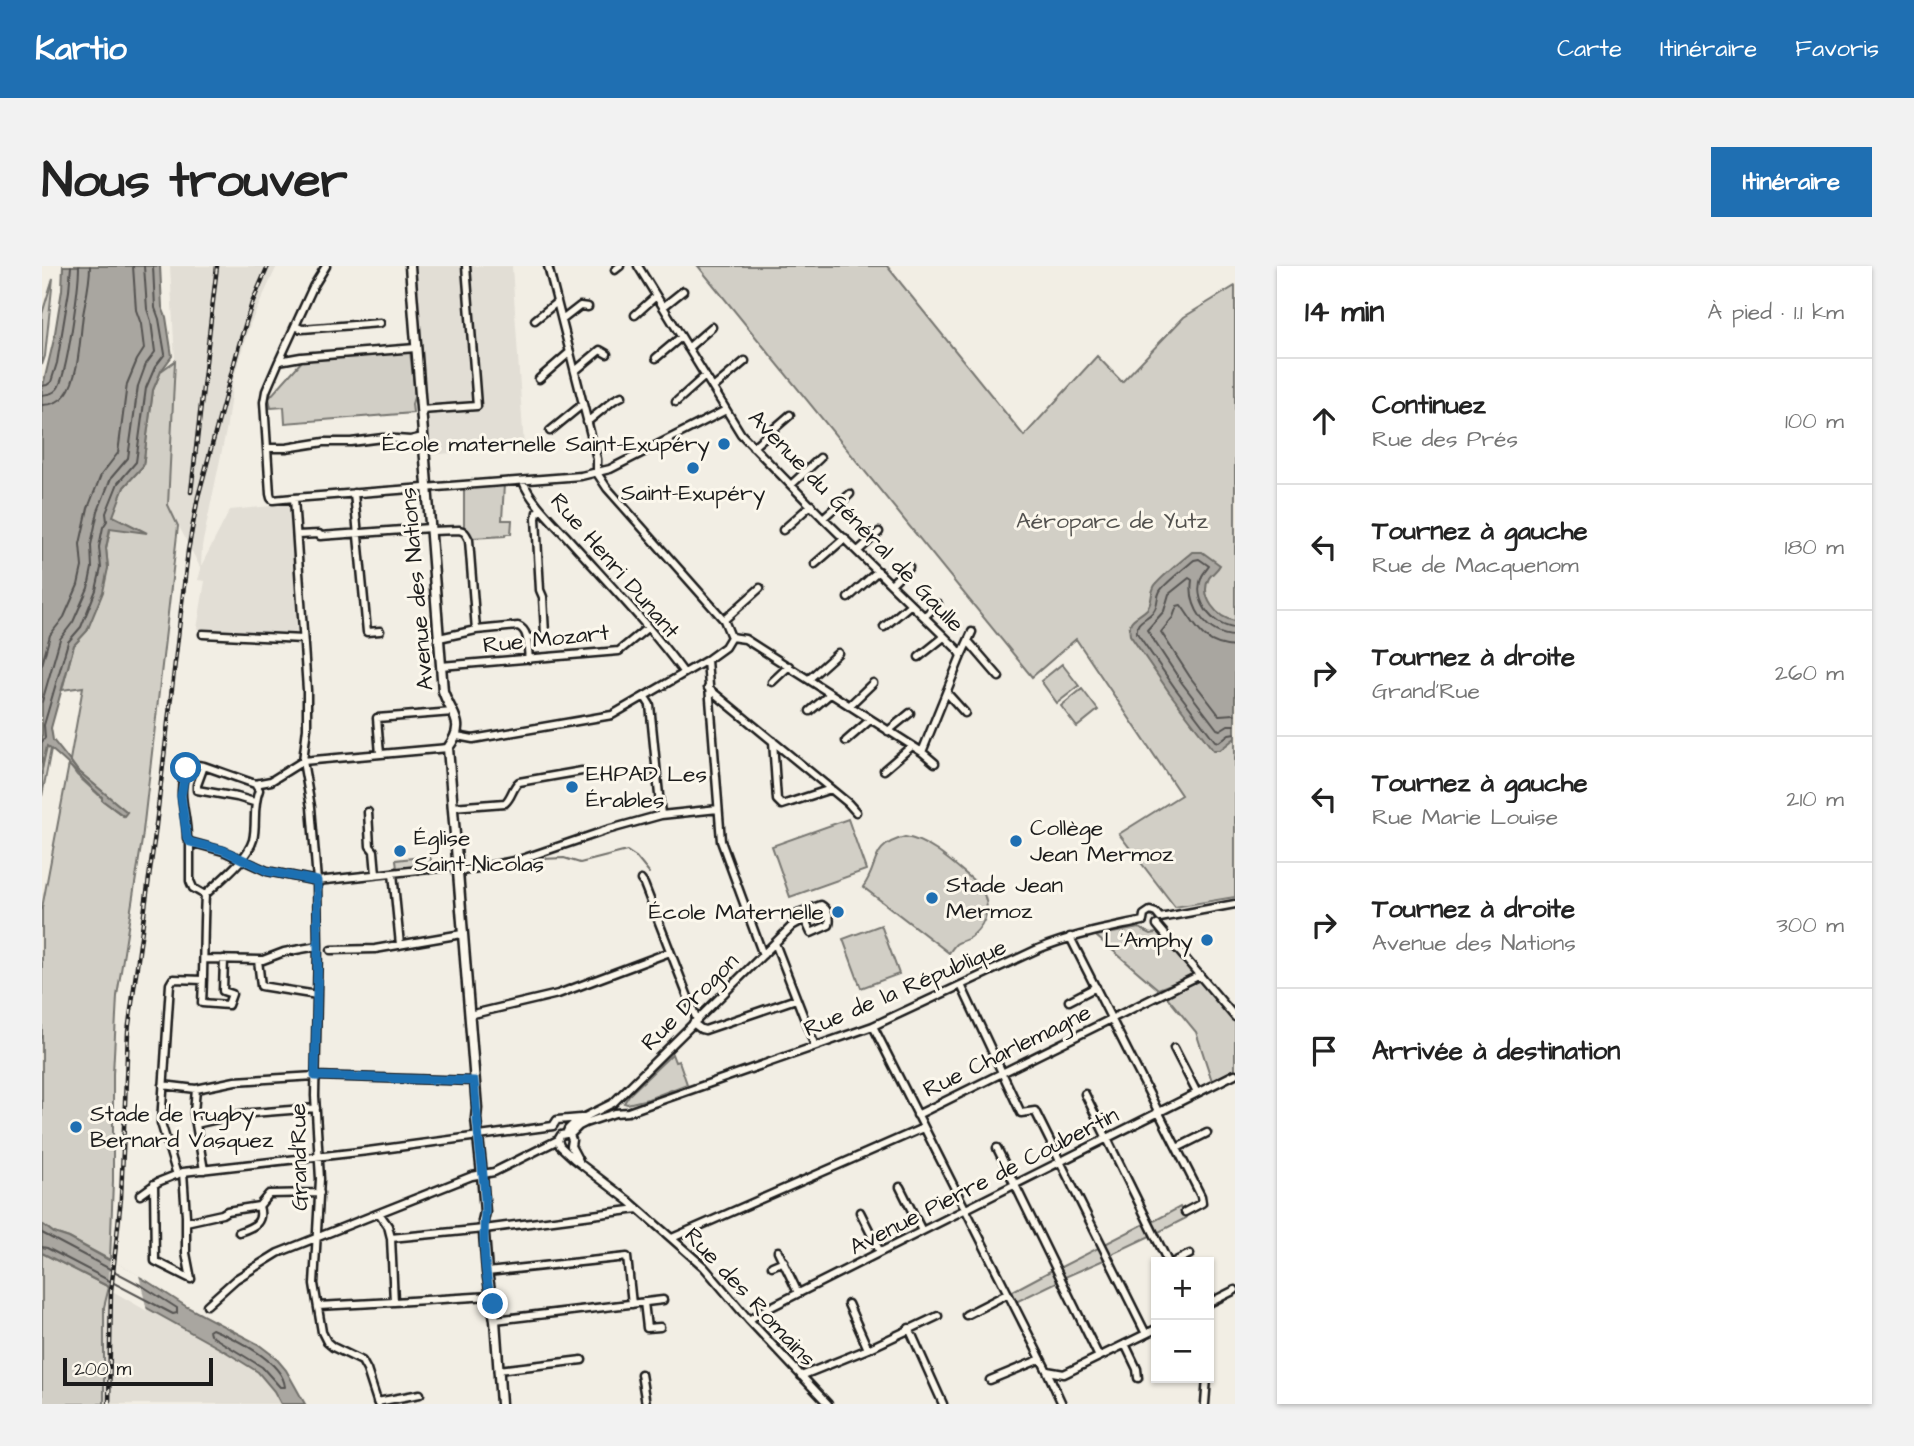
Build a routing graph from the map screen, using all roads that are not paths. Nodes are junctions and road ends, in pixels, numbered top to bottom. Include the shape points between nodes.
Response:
1 (326, 266) edge
2 (410, 266) edge
3 (466, 266) edge
4 (541, 266) edge
5 (548, 266) edge
6 (639, 266) edge
7 (550, 274) junction
8 (683, 291) dead end
9 (656, 296) junction
10 (557, 302) junction
11 (588, 307) dead end
12 (663, 307) junction
13 (635, 315) dead end
14 (535, 320) dead end
15 (562, 320) junction
16 (380, 323) dead end
17 (295, 326) junction
18 (712, 327) dead end
19 (681, 337) junction
20 (416, 348) junction
21 (688, 348) junction
22 (570, 352) junction
23 (607, 354) dead end
24 (656, 358) dead end
25 (279, 361) junction
26 (745, 361) dead end
27 (575, 371) junction
28 (705, 376) junction
29 (539, 379) dead end
30 (713, 388) junction
31 (622, 396) dead end
32 (676, 402) dead end
33 (583, 404) junction
34 (421, 410) junction
35 (726, 411) junction
36 (790, 415) dead end
37 (587, 422) junction
38 (551, 431) dead end
39 (423, 438) junction
40 (753, 447) junction
41 (267, 448) junction
42 (820, 458) dead end
43 (597, 473) junction
44 (523, 481) junction
45 (791, 485) junction
46 (427, 487) junction
47 (355, 493) junction
48 (850, 494) dead end
49 (295, 498) junction
50 (811, 505) junction
51 (541, 509) junction
52 (823, 518) junction
53 (430, 529) junction
54 (783, 530) dead end
55 (879, 532) dead end
56 (358, 534) junction
57 (297, 535) junction
58 (845, 538) junction
59 (858, 551) junction
60 (815, 564) dead end
61 (909, 568) dead end
62 (878, 571) junction
63 (891, 584) junction
64 (760, 588) dead end
65 (848, 598) dead end
66 (911, 604) junction
67 (938, 604) dead end
68 (924, 617) junction
69 (724, 620) junction
70 (884, 627) dead end
71 (647, 628) junction
72 (476, 630) junction
73 (380, 631) dead end
74 (972, 632) dead end
75 (203, 634) dead end
76 (731, 637) junction
77 (944, 637) junction
78 (439, 638) junction
79 (527, 638) junction
80 (303, 639) junction
81 (968, 641) junction
82 (838, 653) dead end
83 (961, 656) junction
84 (919, 657) dead end
85 (529, 659) junction
86 (707, 660) junction
87 (789, 666) junction
88 (441, 667) junction
89 (684, 673) junction
90 (999, 677) dead end
91 (809, 679) junction
92 (772, 682) dead end
93 (873, 683) dead end
94 (708, 688) junction
95 (947, 693) junction
96 (830, 694) junction
97 (645, 697) junction
98 (849, 706) junction
99 (810, 711) dead end
100 (453, 712) junction
101 (910, 713) dead end
102 (965, 713) dead end
103 (870, 720) junction
104 (888, 731) junction
105 (457, 736) junction
106 (772, 741) junction
107 (846, 741) dead end
108 (912, 746) junction
109 (448, 748) junction
110 (922, 752) junction
111 (380, 754) junction
112 (303, 761) junction
113 (935, 764) dead end
114 (204, 766) junction
115 (884, 770) dead end
116 (582, 771) dead end
117 (255, 784) junction
118 (831, 789) junction
119 (254, 802) junction
120 (452, 807) junction
121 (718, 808) junction
122 (368, 812) dead end
123 (856, 813) dead end
124 (662, 815) junction
125 (189, 840) junction
126 (241, 859) junction
127 (457, 869) junction
128 (393, 873) junction
129 (376, 874) junction
130 (641, 880) dead end
131 (317, 881) junction
132 (205, 895) junction
133 (1235, 904) edge
134 (1143, 921) junction
135 (1158, 922) junction
136 (792, 926) junction
137 (462, 934) junction
138 (1070, 937) junction
139 (775, 943) junction
140 (400, 945) junction
141 (323, 949) junction
142 (670, 952) junction
143 (763, 955) junction
144 (204, 959) junction
145 (224, 960) junction
146 (258, 960) junction
147 (1200, 975) junction
148 (203, 980) junction
149 (961, 985) junction
150 (1096, 987) junction
151 (317, 995) junction
152 (796, 999) junction
153 (1069, 1001) dead end
154 (469, 1015) junction
155 (1235, 1017) edge
156 (1112, 1019) junction
157 (695, 1022) junction
158 (873, 1026) junction
159 (815, 1046) junction
160 (1174, 1048) dead end
161 (1002, 1073) junction
162 (1235, 1074) edge
163 (315, 1076) junction
164 (474, 1081) junction
165 (163, 1085) junction
166 (196, 1089) junction
167 (1197, 1093) junction
168 (1085, 1094) dead end
169 (615, 1107) junction
170 (316, 1108) junction
171 (1159, 1112) junction
172 (917, 1115) junction
173 (583, 1118) junction
174 (196, 1124) junction
175 (553, 1126) junction
176 (923, 1128) junction
177 (1207, 1133) dead end
178 (478, 1136) junction
179 (564, 1136) junction
180 (1107, 1138) junction
181 (571, 1146) junction
182 (563, 1148) junction
183 (997, 1148) dead end
184 (1177, 1148) junction
185 (320, 1156) junction
186 (1060, 1162) junction
187 (580, 1163) junction
188 (204, 1170) junction
189 (180, 1173) junction
190 (482, 1174) junction
191 (154, 1185) junction
192 (1015, 1185) junction
193 (900, 1187) dead end
194 (320, 1193) junction
195 (140, 1195) dead end
196 (260, 1206) junction
197 (638, 1209) junction
198 (966, 1209) junction
199 (860, 1212) dead end
200 (1185, 1212) dead end
201 (379, 1213) junction
202 (186, 1222) junction
203 (484, 1230) junction
204 (239, 1231) dead end
205 (922, 1231) junction
206 (317, 1237) junction
207 (391, 1238) junction
208 (672, 1238) junction
209 (778, 1251) dead end
210 (880, 1252) junction
211 (1190, 1254) dead end
212 (1166, 1257) edge
213 (1184, 1257) edge
214 (784, 1261) junction
215 (772, 1266) dead end
216 (487, 1272) junction
217 (1235, 1290) edge
218 (798, 1293) junction
219 (1007, 1294) junction
220 (490, 1296) junction
221 (663, 1300) dead end
222 (1214, 1300) edge
223 (394, 1302) junction
224 (644, 1302) junction
225 (632, 1304) junction
226 (848, 1304) dead end
227 (207, 1305) dead end
228 (318, 1306) junction
229 (965, 1315) dead end
230 (938, 1316) dead end
231 (495, 1320) junction
232 (749, 1320) junction
233 (660, 1327) dead end
234 (909, 1328) junction
235 (1151, 1332) edge
236 (1146, 1334) junction
237 (1125, 1344) junction
238 (868, 1349) junction
239 (1099, 1357) junction
240 (1041, 1359) junction
241 (582, 1360) dead end
242 (498, 1370) junction
243 (1047, 1371) junction
244 (641, 1374) dead end
245 (801, 1376) junction
246 (1138, 1378) dead end
247 (990, 1380) dead end
248 (1207, 1383) edge
249 (420, 1394) dead end
250 (378, 1403) edge
251 (501, 1404) edge
252 (646, 1404) edge
253 (828, 1404) edge
254 (943, 1404) edge
255 (1062, 1404) edge
256 (1205, 1404) edge

1 - 17 street
2 - 20 main road, Avenue des Nations
3 - 34 street via 477,406
4 - 7 street
5 - 7 street
6 - 9 street, Avenue du Général de Gaulle
7 - 10 street
8 - 12 street
9 - 12 street, Avenue du Général de Gaulle
9 - 13 street
10 - 14 street
10 - 15 street
11 - 15 street via 580,306
12 - 19 street, Avenue du Général de Gaulle
15 - 22 street
16 - 17 street
17 - 25 street
18 - 21 street
19 - 21 street, Avenue du Général de Gaulle
19 - 24 street
20 - 25 street
20 - 34 main road, Avenue des Nations
21 - 28 street, Avenue du Général de Gaulle
22 - 27 street
22 - 29 street
23 - 27 street via 600,350
25 - 41 street via 264,395
26 - 30 street
27 - 33 street
28 - 30 street, Avenue du Général de Gaulle
28 - 32 street
30 - 35 street, Avenue du Général de Gaulle
31 - 37 street
33 - 37 street
33 - 38 street
34 - 39 main road, Avenue des Nations
35 - 40 street, Avenue du Général de Gaulle
35 - 43 street
36 - 40 street
37 - 43 street
39 - 41 street
39 - 46 main road, Avenue des Nations
40 - 45 street, Avenue du Général de Gaulle
41 - 49 street via 271,498
42 - 45 street
43 - 44 street, Rue Henri Dunant
43 - 69 street
44 - 46 street, Rue Henri Dunant
44 - 51 street, Rue Henri Dunant
45 - 50 street, Avenue du Général de Gaulle
46 - 47 street, Rue Henri Dunant
46 - 53 main road, Avenue des Nations
47 - 49 street, Rue Henri Dunant
47 - 56 street
48 - 52 street
49 - 57 street, Grand'Rue
50 - 52 street, Avenue du Général de Gaulle
50 - 54 street
51 - 71 street, Rue Henri Dunant
51 - 79 street via 536,518 545,634
52 - 58 street, Avenue du Général de Gaulle
53 - 56 street
53 - 72 street via 463,531 469,540
53 - 78 main road, Avenue des Nations
55 - 59 street
56 - 57 street
56 - 73 street via 368,632
57 - 80 street, Grand'Rue
58 - 59 street, Avenue du Général de Gaulle
58 - 60 street
59 - 62 street, Avenue du Général de Gaulle
61 - 63 street
62 - 63 street, Avenue du Général de Gaulle
62 - 65 street
63 - 66 street, Avenue du Général de Gaulle
64 - 69 street
66 - 68 street, Avenue du Général de Gaulle
66 - 70 street
67 - 68 street
68 - 77 street, Avenue du Général de Gaulle
69 - 76 street
71 - 85 street, Rue Mozart via 619,650
71 - 89 street, Rue Henri Dunant
72 - 78 street
72 - 79 street via 518,626
74 - 81 street, Avenue du Général de Gaulle
75 - 80 street
76 - 86 street
76 - 87 street via 745,639
77 - 83 street, Avenue du Général de Gaulle
77 - 84 street
78 - 88 main road, Avenue des Nations
79 - 85 street
80 - 112 street, Grand'Rue via 307,728
81 - 83 street, Avenue du Général de Gaulle
81 - 90 street
82 - 91 street
83 - 95 street, Avenue du Général de Gaulle
85 - 88 street, Rue Mozart
86 - 89 street
86 - 94 street
87 - 91 street
87 - 92 street
88 - 100 main road, Avenue des Nations via 443,691
89 - 97 street
91 - 96 street
93 - 98 street
94 - 106 street
94 - 121 street
95 - 102 street
95 - 110 street, Avenue du Général de Gaulle
96 - 98 street
96 - 99 street
97 - 105 street via 612,715 473,739
97 - 124 street via 650,705
98 - 103 street
100 - 105 main road, Avenue des Nations
100 - 111 street via 377,718
101 - 104 street
103 - 104 street
103 - 107 street
104 - 108 street
105 - 109 main road
106 - 118 street
106 - 118 street via 777,800 782,805
108 - 110 street
108 - 115 street
109 - 111 street
109 - 120 main road
110 - 113 street
111 - 112 street
112 - 117 street via 271,781
112 - 131 street, Grand'Rue
114 - 117 street
114 - 119 street via 197,790
114 - 125 street via 186,764 181,787
116 - 120 street via 519,782 505,803
117 - 119 street via 259,790
118 - 123 street
119 - 126 street via 252,842
120 - 127 main road
121 - 124 street
121 - 143 street via 721,841
122 - 129 street
124 - 127 street via 520,860
125 - 126 street
125 - 132 street via 190,881
126 - 131 street via 267,871
126 - 132 street
127 - 128 street
127 - 137 main road
128 - 129 street
128 - 140 street
129 - 131 street
130 - 142 street
131 - 141 street, Grand'Rue
132 - 144 street
133 - 135 street
134 - 135 street via 1151,928
134 - 135 street via 1150,911 1156,912
134 - 138 street, Rue de la République
135 - 147 street
136 - 136 street, Rue Drogon via 806,922 811,933 829,925 830,919 821,905 798,913
136 - 139 street, Rue Drogon
137 - 140 street
137 - 154 main road
138 - 149 street, Rue de la République
138 - 150 street
139 - 143 street, Rue Drogon
139 - 152 street
140 - 141 street
141 - 146 street via 284,952
141 - 151 street, Grand'Rue
142 - 154 street via 558,994
142 - 157 street
143 - 157 street, Rue Drogon
144 - 145 street
144 - 148 street
145 - 146 street
145 - 148 street via 223,991 232,994 228,1005 202,1003
146 - 151 street via 261,986
147 - 155 street
147 - 156 street, Rue Charlemagne
148 - 165 street via 173,979 170,984
149 - 158 street, Rue de la République
149 - 161 street
150 - 153 street
150 - 156 street
151 - 163 street, Grand'Rue
152 - 157 street via 705,1030
152 - 159 street
154 - 164 main road
156 - 161 street, Rue Charlemagne
156 - 171 street
157 - 169 street, Rue Drogon
158 - 159 street, Rue de la République
158 - 172 street
159 - 169 street, Rue de la République via 628,1112
160 - 167 street
161 - 172 street, Rue Charlemagne
161 - 186 street via 1021,1113 1035,1111
162 - 167 street, Avenue Pierre de Coubertin
163 - 164 street
163 - 166 street
163 - 170 street, Grand'Rue
164 - 178 main road
165 - 166 street
165 - 189 street via 161,1123
166 - 174 street
167 - 171 street, Avenue Pierre de Coubertin
168 - 180 street
169 - 173 street, Rue de la République
169 - 179 street, Rue de la République
170 - 174 street via 240,1114
170 - 185 street, Grand'Rue
171 - 180 street, Avenue Pierre de Coubertin
171 - 184 street
172 - 176 street
173 - 175 street, Rue de la République via 557,1120
173 - 179 street, Rue de la République
174 - 188 street
175 - 178 street, Rue de la République
175 - 179 street
176 - 198 street
176 - 208 street
177 - 184 street
178 - 185 street, Rue de la République
178 - 190 main road
179 - 181 street via 572,1140
179 - 182 street, Rue des Romains via 558,1144
179 - 190 street
180 - 186 street, Avenue Pierre de Coubertin
180 - 212 street
181 - 182 street
181 - 187 street, Rue des Romains
182 - 187 street, Rue des Romains
183 - 192 street
184 - 200 street via 1202,1200
185 - 188 street, Rue de la République
185 - 194 street, Grand'Rue
186 - 192 street, Avenue Pierre de Coubertin
186 - 236 street
187 - 197 street, Rue des Romains
188 - 189 street, Rue de la République
189 - 191 street, Rue de la République
189 - 202 street
190 - 201 street
190 - 203 main road
191 - 195 street, Rue de la République
191 - 202 street via 155,1261 191,1279
192 - 198 street, Avenue Pierre de Coubertin
192 - 239 street
193 - 205 street
194 - 196 street via 269,1194
194 - 206 street, Grand'Rue
196 - 202 street
196 - 204 street via 259,1222
197 - 203 street
197 - 208 street, Rue des Romains
198 - 205 street, Avenue Pierre de Coubertin
198 - 219 street
199 - 210 street
201 - 206 street
201 - 207 street
203 - 207 street
203 - 216 main road
205 - 210 street, Avenue Pierre de Coubertin
206 - 227 street via 278,1253 236,1279
206 - 228 street, Grand'Rue via 314,1284
207 - 223 street
208 - 232 street, Rue des Romains
209 - 214 street
210 - 218 street, Avenue Pierre de Coubertin
211 - 213 street
214 - 215 street
214 - 218 street
216 - 220 main road
216 - 225 street via 626,1257
217 - 222 street
218 - 232 street, Avenue Pierre de Coubertin
219 - 229 street
219 - 240 street
220 - 223 street
220 - 231 main road
221 - 224 street
223 - 228 street
224 - 225 street
224 - 233 street via 646,1328
225 - 231 street
226 - 238 street
228 - 250 street, Grand'Rue via 327,1342 362,1361
230 - 234 street
231 - 242 main road
232 - 245 street, Rue des Romains
234 - 238 street
234 - 254 street
235 - 236 street
236 - 237 street
237 - 239 street
237 - 246 street
238 - 245 street
239 - 243 street via 1064,1374
240 - 243 street
240 - 247 street
241 - 242 street
242 - 251 main road
243 - 255 street
244 - 252 street
245 - 253 street, Rue des Romains
248 - 256 street
249 - 250 street

